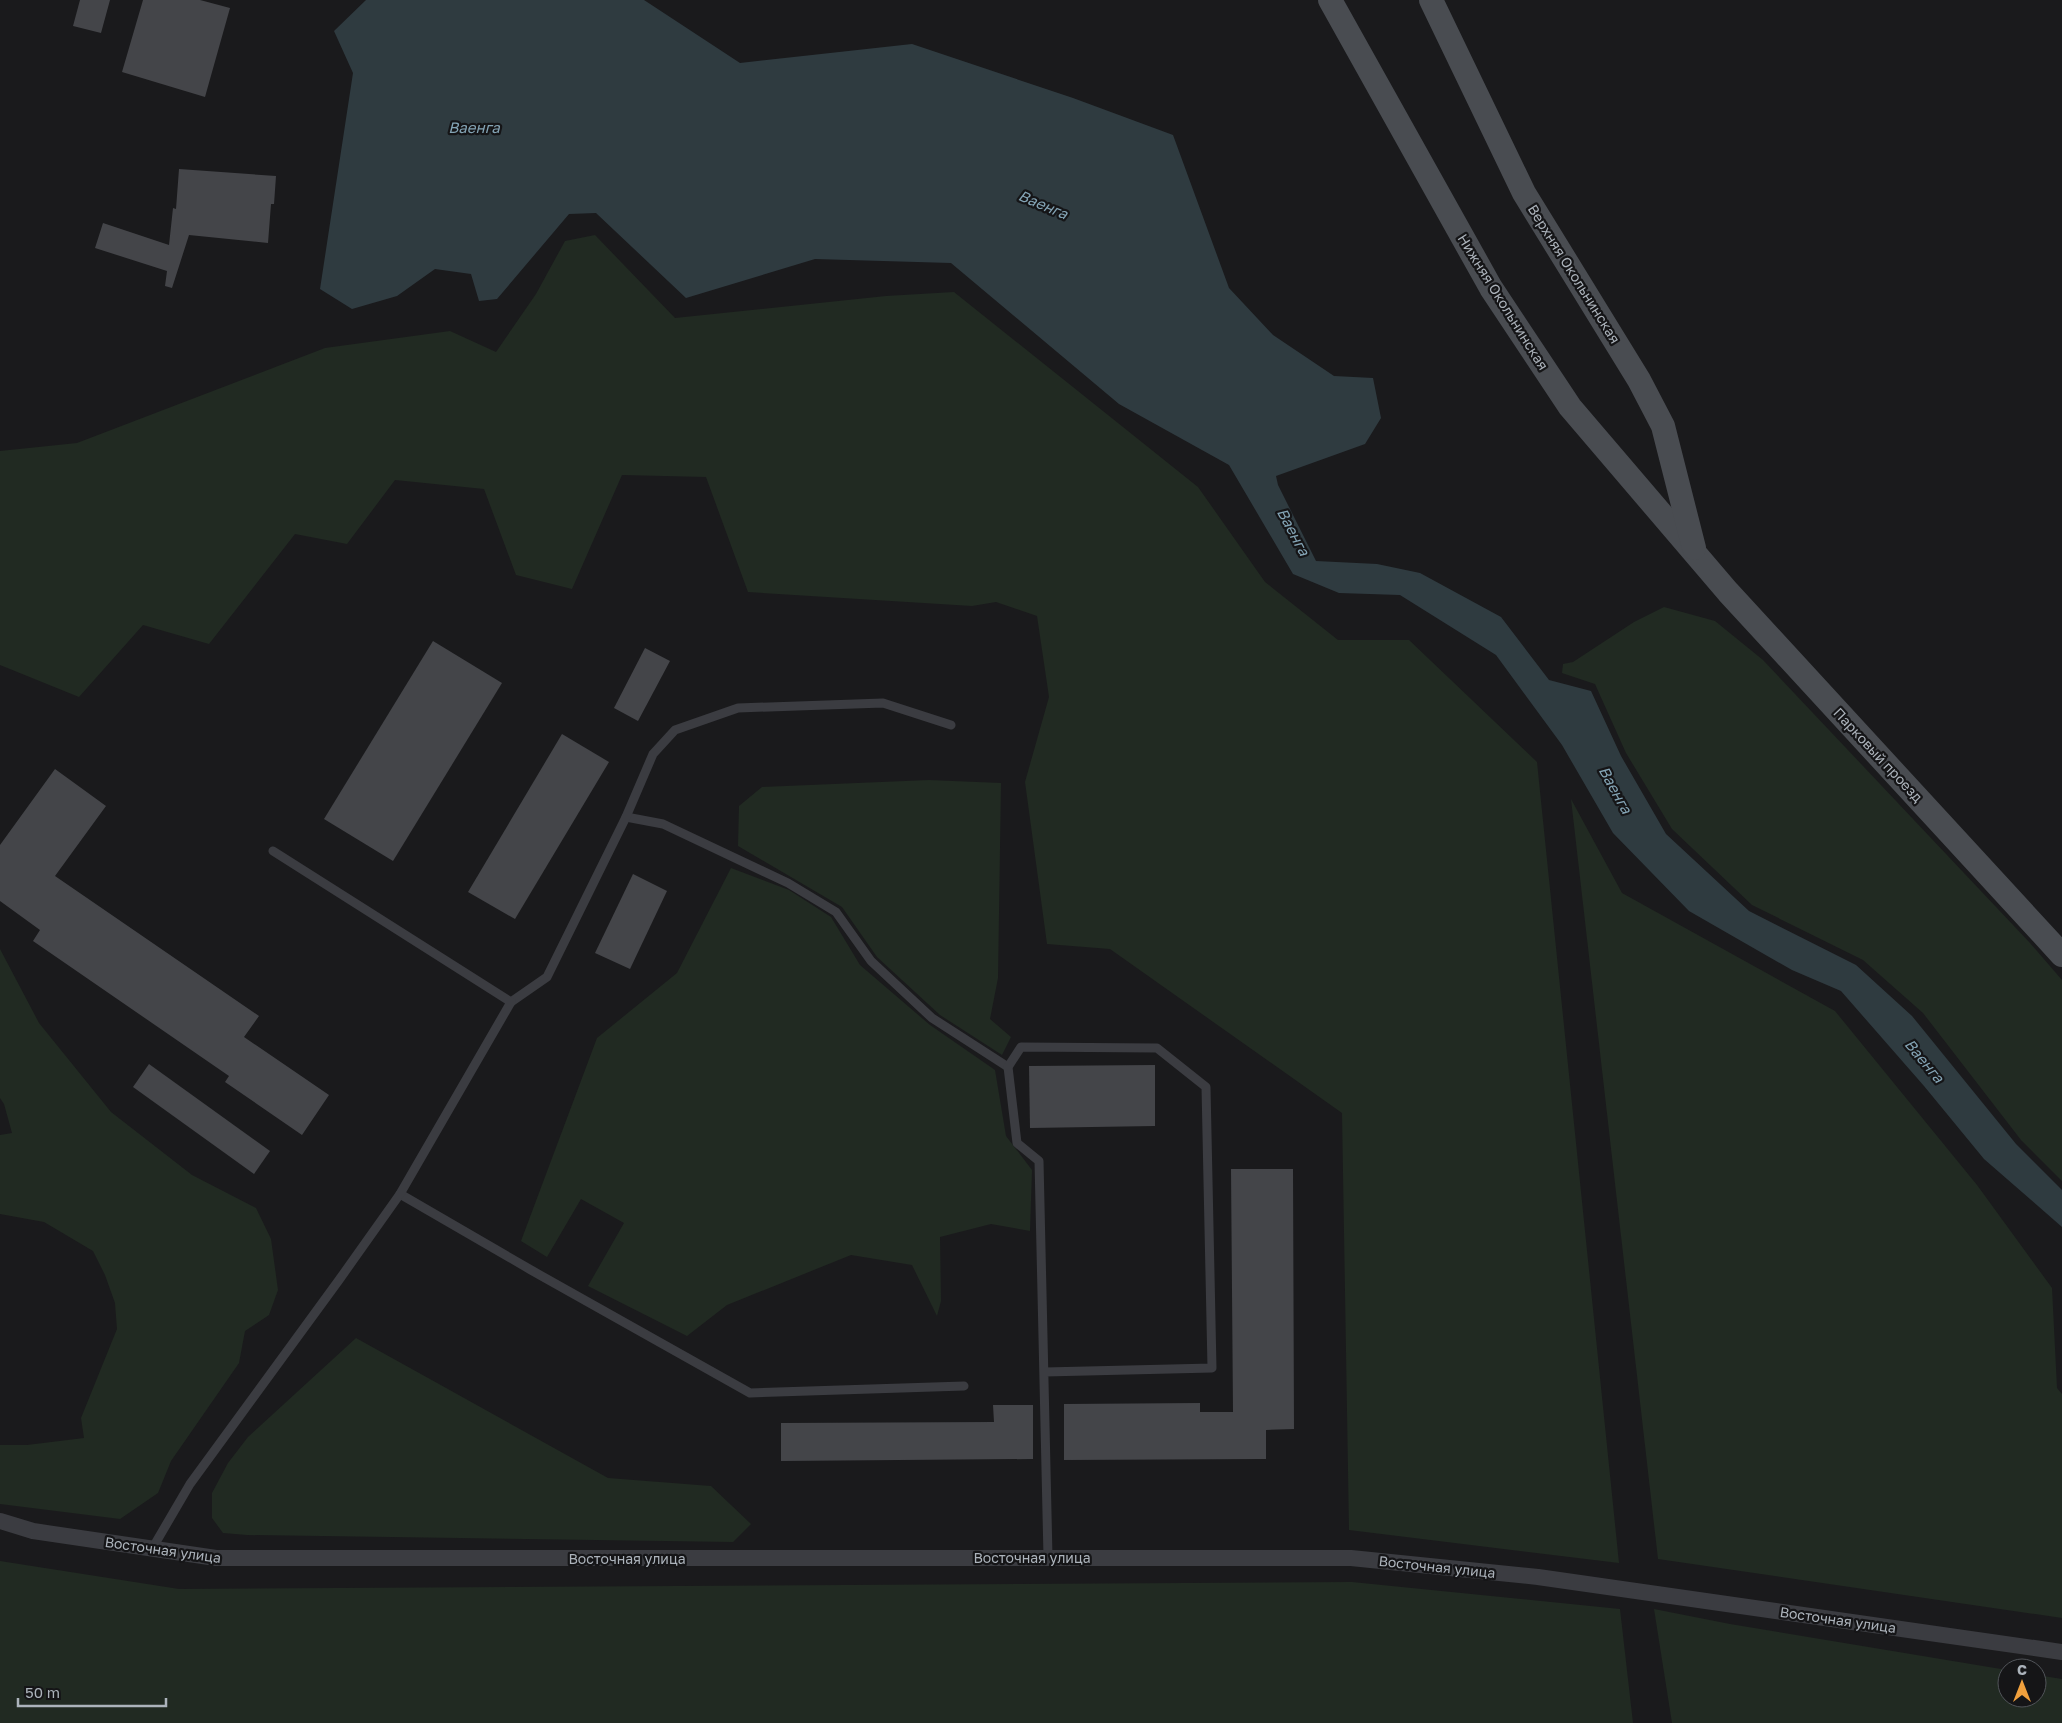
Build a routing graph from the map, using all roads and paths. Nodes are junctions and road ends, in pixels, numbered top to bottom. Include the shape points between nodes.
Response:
1 (1330, 0) edge
2 (1431, 0) edge
3 (1695, 554) junction
4 (951, 725) dead end
5 (626, 817) junction
6 (273, 851) dead end
7 (2062, 955) edge
8 (511, 1002) junction
9 (1008, 1067) junction
10 (400, 1194) junction
11 (1045, 1372) junction
12 (964, 1386) dead end
13 (0, 1521) edge
14 (152, 1549) junction
15 (1048, 1557) junction
16 (2062, 1652) edge

1 - 3 main road, Нижняя Окольнинская via 1501,304 1570,407
2 - 3 main road, Верхняя Окольнинская via 1524,193 1640,380 1663,426
3 - 7 main road, Парковый проезд
4 - 5 lane via 883,703 738,708 675,730 653,754
5 - 8 lane via 546,977
5 - 9 lane via 663,824 788,883 836,912 871,961 932,1018
6 - 8 lane
8 - 10 lane
9 - 11 lane via 1017,1143 1039,1160
9 - 11 lane via 1021,1048 1156,1048 1206,1087 1212,1368
10 - 12 lane via 750,1393
10 - 14 lane via 190,1484
11 - 15 lane
13 - 14 street, Восточная улица via 33,1531
14 - 15 street, Восточная улица via 216,1558
15 - 16 street, Восточная улица via 1351,1558 1538,1577

